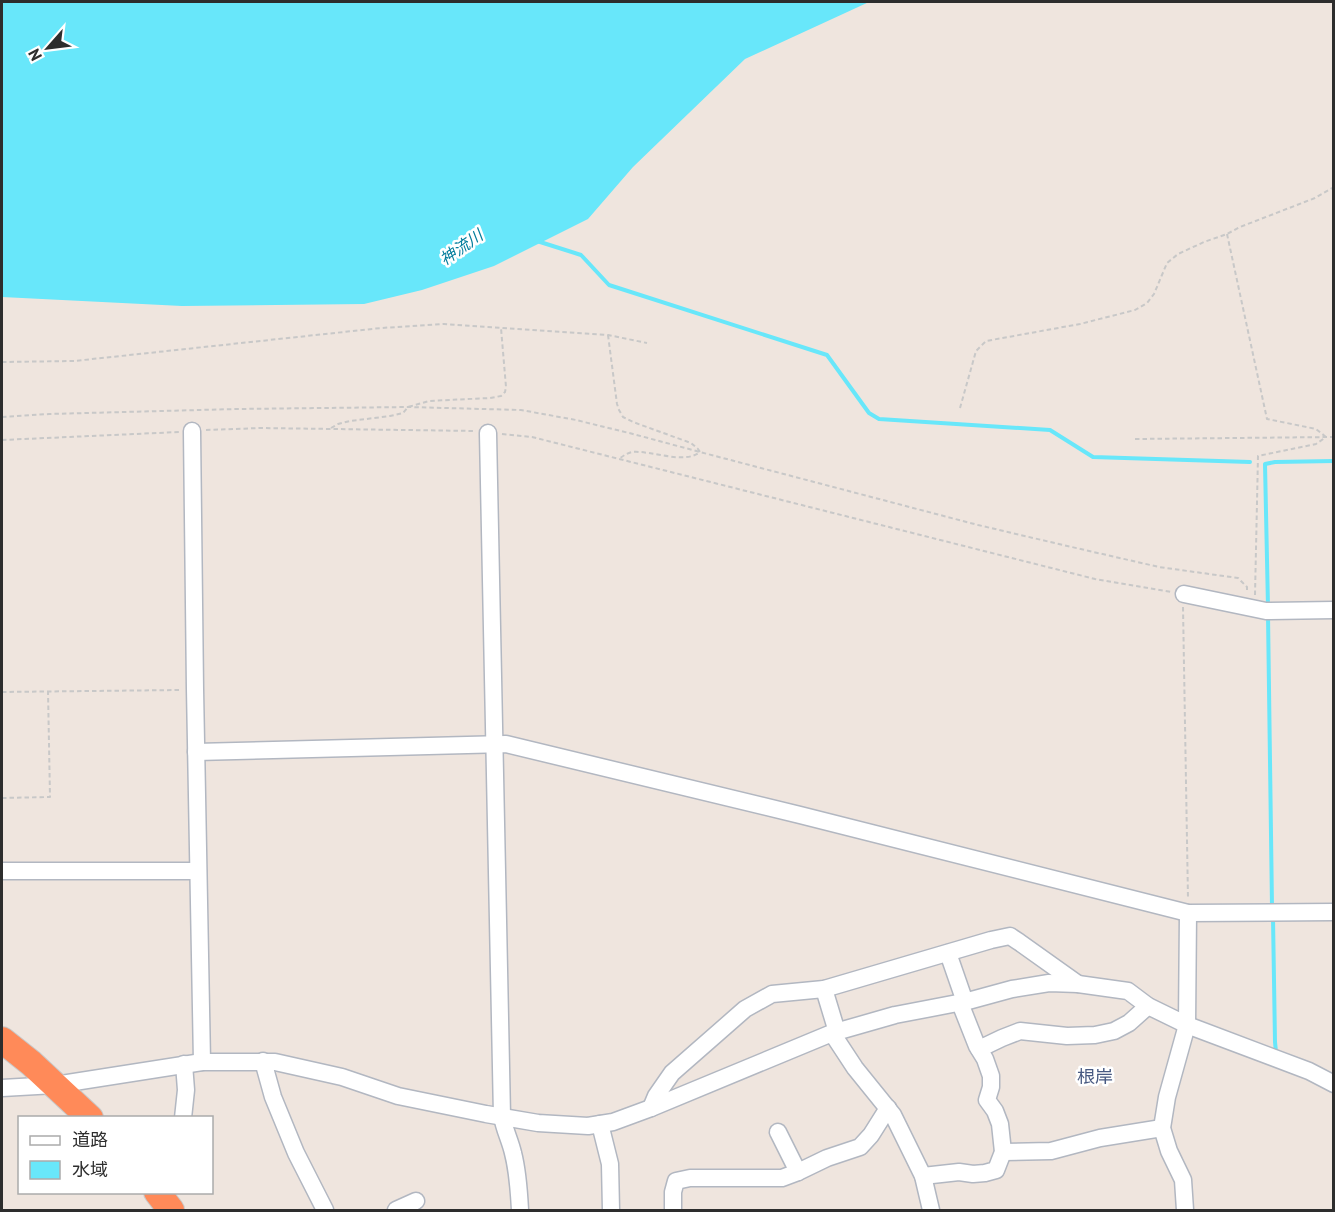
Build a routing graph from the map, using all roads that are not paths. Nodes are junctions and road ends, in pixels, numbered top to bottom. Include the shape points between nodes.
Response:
1 (192, 431) road end
2 (488, 433) road end
3 (1184, 594) road end
4 (1334, 610) edge
5 (494, 745) junction
6 (196, 752) junction
7 (2, 871) edge
8 (198, 871) junction
9 (1334, 912) edge
10 (1188, 913) junction
11 (948, 953) junction
12 (1078, 984) junction
13 (824, 989) junction
14 (962, 1002) junction
15 (1148, 1006) junction
16 (1187, 1026) junction
17 (835, 1032) junction
18 (2, 1040) edge
19 (980, 1049) junction
20 (263, 1061) junction
21 (202, 1062) junction
22 (184, 1065) junction
23 (1334, 1084) edge
24 (56, 1085) junction
25 (2, 1088) edge
26 (651, 1108) junction
27 (888, 1108) junction
28 (88, 1116) edge
29 (183, 1116) edge
30 (502, 1116) junction
31 (600, 1124) junction
32 (1162, 1128) junction
33 (778, 1132) dead end
34 (1003, 1152) junction
35 (798, 1172) junction
36 (923, 1176) junction
37 (416, 1200) dead end
38 (324, 1210) edge
39 (396, 1210) edge
40 (519, 1210) edge
41 (611, 1210) edge
42 (673, 1210) edge
43 (931, 1210) edge
44 (1185, 1210) edge

1 - 6 street
2 - 5 street
3 - 4 street via 1251,602 1266,611
5 - 6 street
5 - 10 street via 514,745
5 - 30 street
6 - 8 street
7 - 8 street
8 - 21 street
9 - 10 street
10 - 16 street
11 - 12 street via 1010,936
11 - 13 street
11 - 14 street
12 - 14 street via 1049,983
12 - 15 street via 1128,991
13 - 17 street
13 - 26 street via 772,994 745,1009 672,1073
14 - 17 street
14 - 19 street
15 - 16 street
15 - 19 street via 1114,1031 1067,1036 1020,1031
16 - 23 street
16 - 32 street
17 - 26 street
17 - 27 street via 855,1068
18 - 24 highway
19 - 34 street via 991,1076 987,1100 1000,1124
20 - 21 street
20 - 30 street via 342,1077 398,1096
20 - 38 street via 273,1097
21 - 22 street
22 - 24 street
22 - 29 street
24 - 25 street
24 - 28 highway
26 - 31 street
27 - 35 street via 860,1147
27 - 36 street
30 - 31 street via 538,1123
30 - 40 street via 518,1178
31 - 41 street via 610,1164
32 - 34 street via 1051,1151
32 - 44 street via 1183,1180
33 - 35 street
34 - 36 street via 996,1170
35 - 42 street via 782,1178 676,1181
36 - 43 street
37 - 39 street

